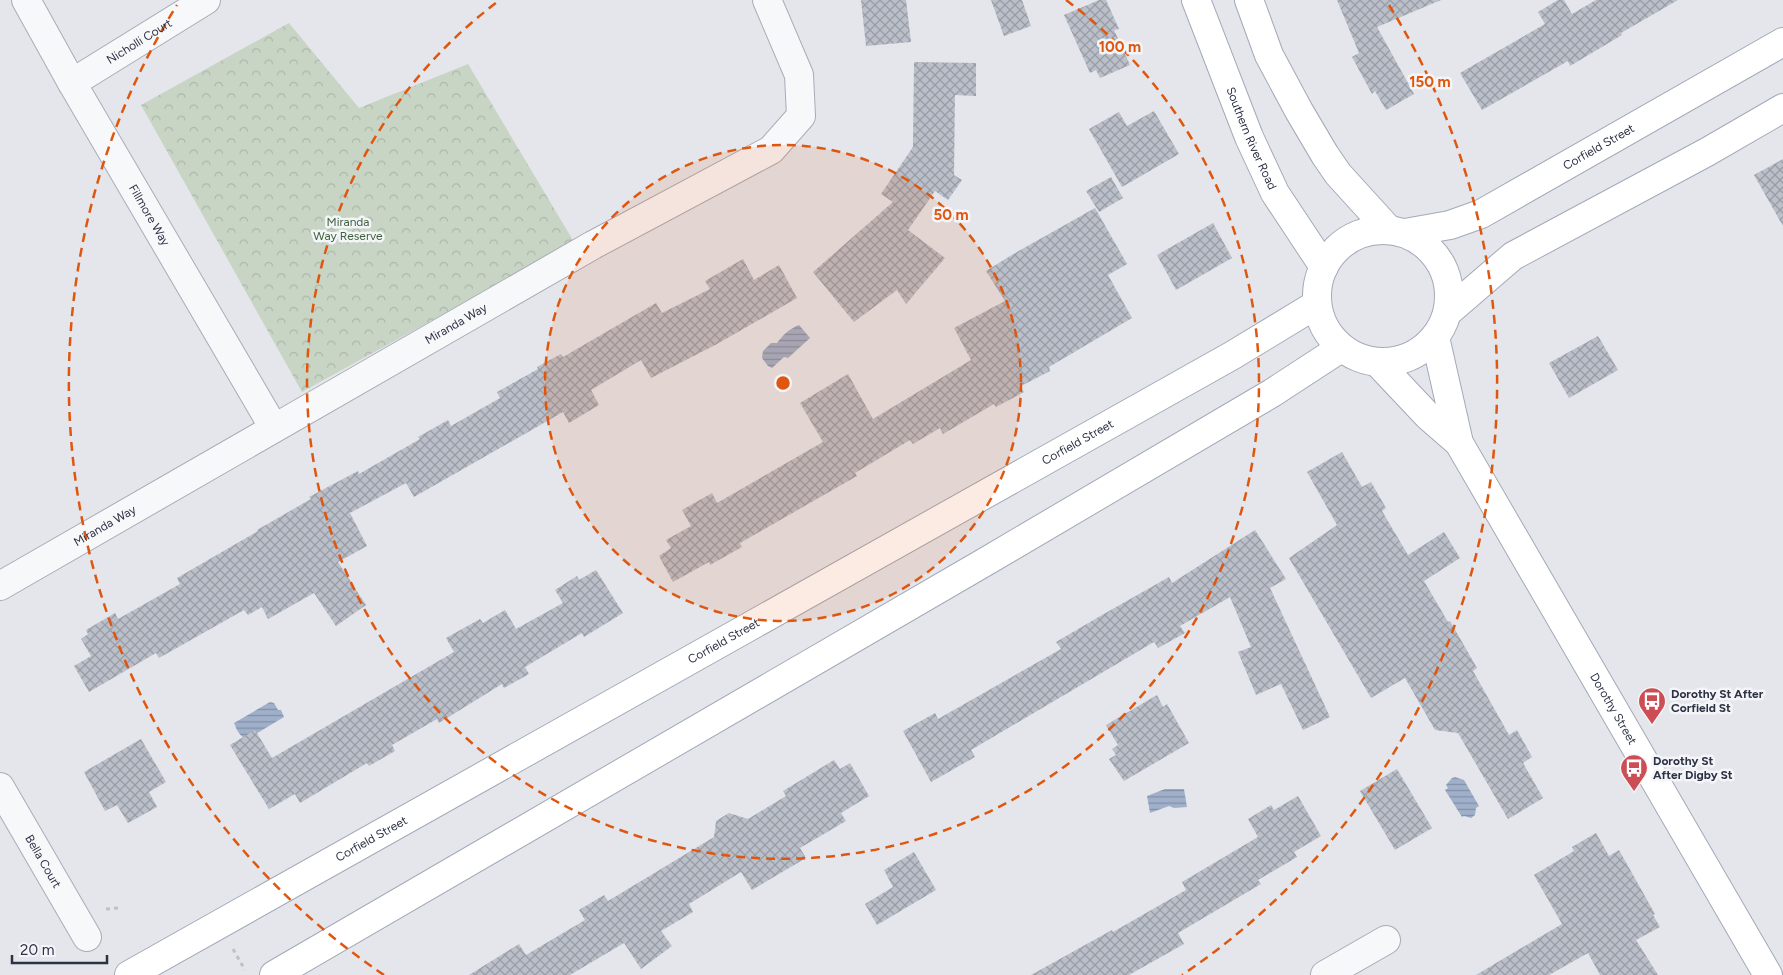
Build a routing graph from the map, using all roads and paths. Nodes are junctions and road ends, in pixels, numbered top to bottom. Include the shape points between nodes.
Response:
1 (26, 0) edge
2 (206, 0) edge
3 (767, 0) edge
4 (1196, 0) edge
5 (1250, 0) edge
6 (1783, 42) edge
7 (72, 83) junction
8 (1783, 108) edge
9 (1397, 232) junction
10 (1324, 267) junction
11 (1318, 304) junction
12 (1448, 312) junction
13 (1435, 338) junction
14 (1341, 348) junction
15 (1377, 362) junction
16 (274, 428) junction
17 (1459, 443) junction
18 (0, 586) edge
19 (0, 787) edge
20 (87, 937) dead end
21 (1386, 940) dead end
22 (129, 975) edge
23 (274, 975) edge
24 (1325, 975) edge
25 (1768, 975) edge

1 - 7 street, Fillmore Way
2 - 7 street, Nicholli Court
3 - 16 street, Miranda Way via 799,75 801,116 771,150 593,245
4 - 10 main road, Southern River Road via 1249,137 1275,193
5 - 9 main road via 1269,55 1321,148 1338,174
6 - 9 main road, Corfield Street via 1481,214 1450,225
7 - 16 street, Fillmore Way
8 - 12 main road via 1513,256
9 - 10 main road via 1369,231 1350,238 1335,250
9 - 12 main road via 1422,242 1436,256 1445,273 1449,292
10 - 11 main road via 1318,285
11 - 14 main road via 1322,321
11 - 22 main road, Corfield Street via 1233,355
12 - 13 main road
13 - 15 main road via 1419,352 1399,361
13 - 17 main road, Dorothy Street
14 - 15 main road via 1358,358
14 - 23 main road via 994,558
15 - 17 main road, Dorothy Street via 1428,416
16 - 18 street, Miranda Way
17 - 25 main road, Dorothy Street
19 - 20 street, Bella Court
21 - 24 street

